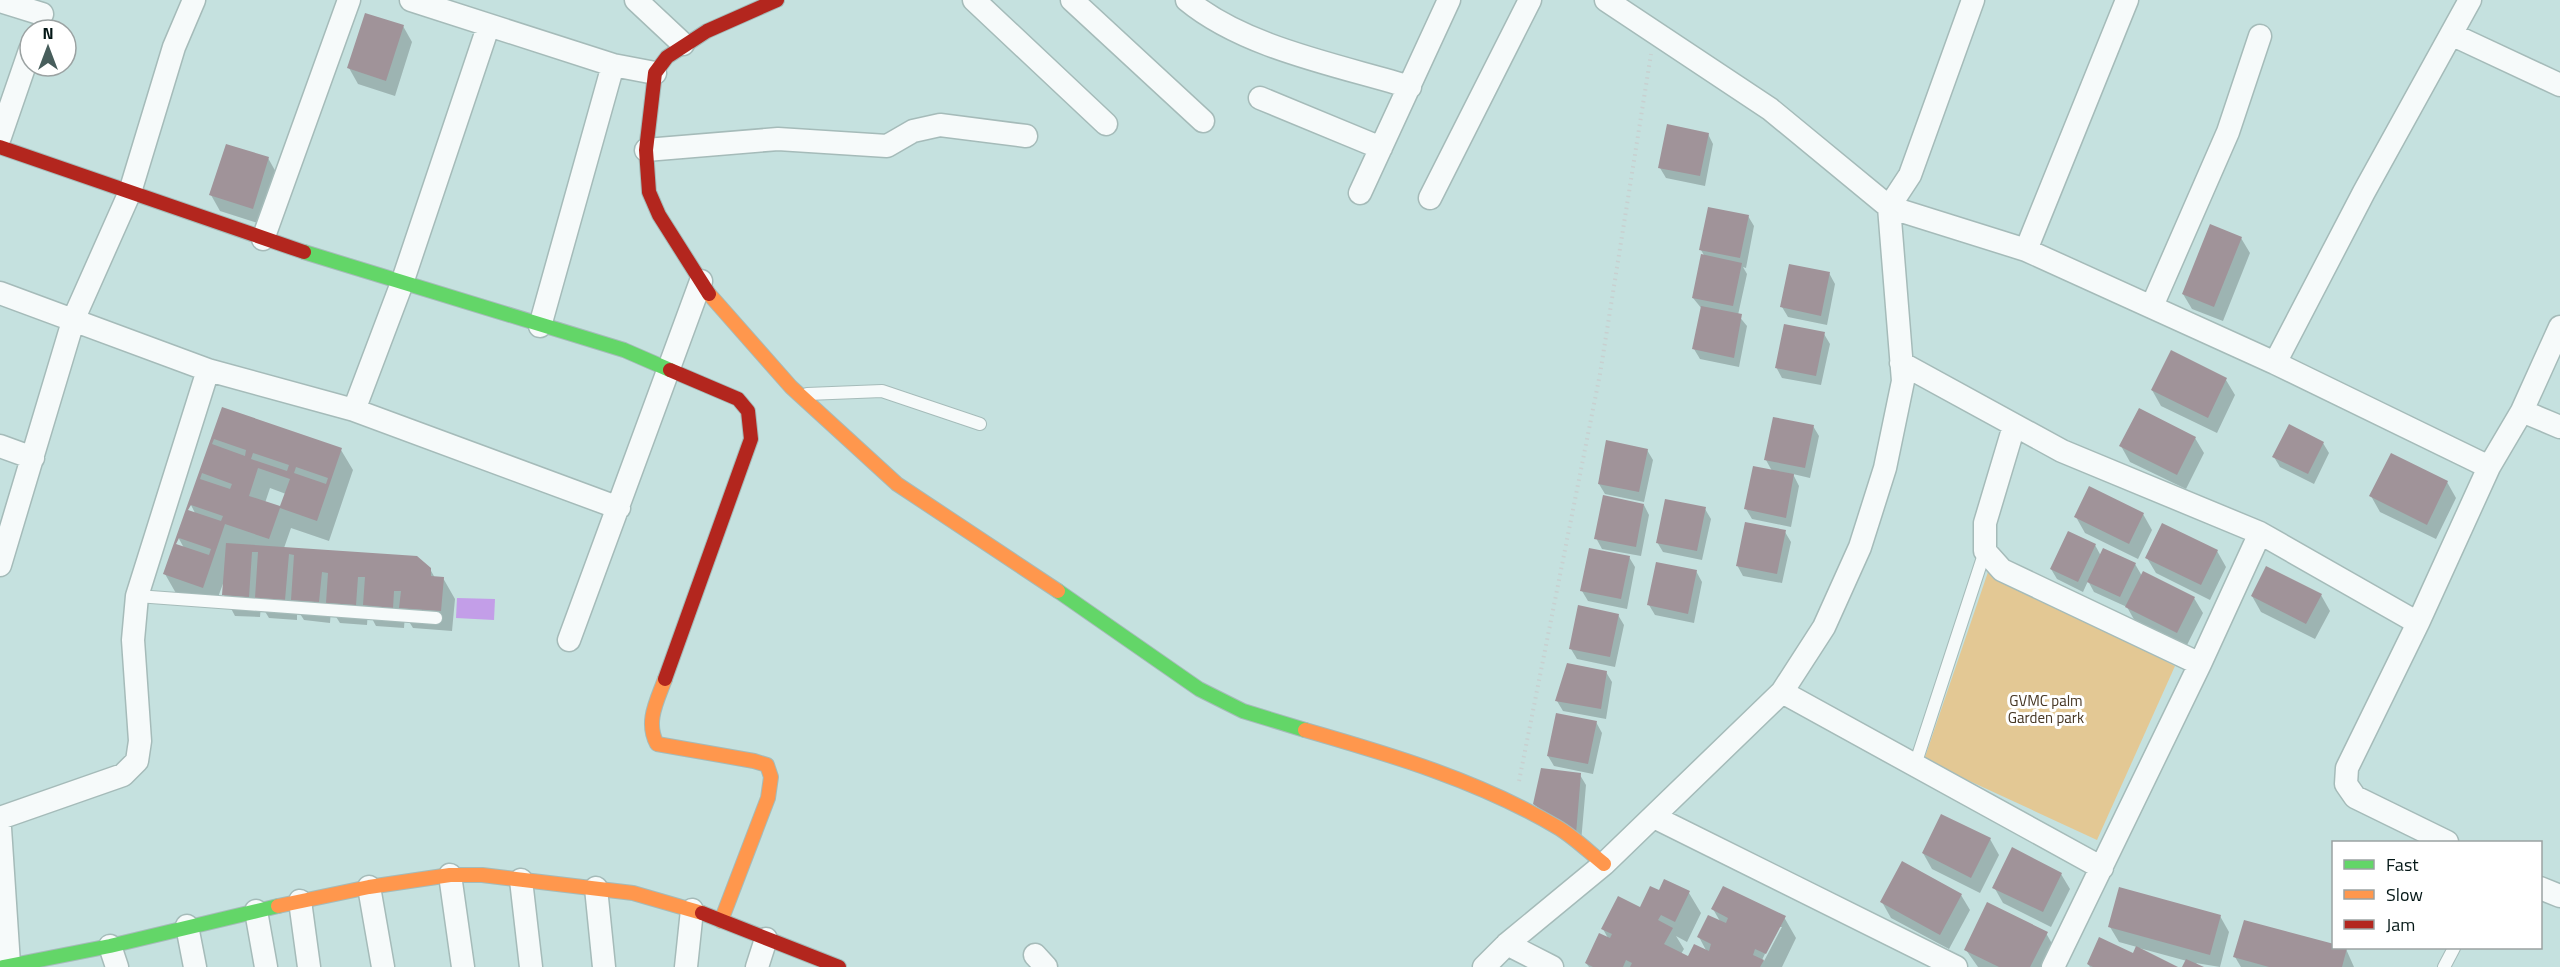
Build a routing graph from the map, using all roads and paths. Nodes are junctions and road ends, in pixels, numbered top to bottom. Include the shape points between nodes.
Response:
1 (194, 0) edge
2 (349, 0) edge
3 (411, 0) edge
4 (636, 0) edge
5 (974, 0) edge
6 (1072, 0) edge
7 (1187, 0) edge
8 (1449, 0) edge
9 (1530, 0) edge
10 (1606, 0) edge
11 (1973, 0) edge
12 (2127, 0) edge
13 (2470, 0) edge
14 (0, 1) edge
15 (774, 1) edge
16 (42, 15) edge
17 (488, 27) junction
18 (1654, 32) junction
19 (2452, 35) junction
20 (2260, 36) dead end
21 (683, 44) junction
22 (613, 65) junction
23 (655, 73) junction
24 (20, 78) edge
25 (2560, 85) edge
26 (1410, 87) junction
27 (1260, 98) dead end
28 (1203, 120) dead end
29 (1106, 124) dead end
30 (1026, 136) dead end
31 (0, 137) edge
32 (0, 147) edge
33 (1381, 148) junction
34 (646, 150) junction
35 (130, 192) junction
36 (1360, 193) dead end
37 (1430, 198) dead end
38 (1889, 207) junction
39 (263, 239) junction
40 (2026, 250) junction
41 (701, 281) junction
42 (402, 283) junction
43 (0, 292) edge
44 (2151, 306) junction
45 (74, 318) junction
46 (540, 326) junction
47 (2560, 327) edge
48 (1902, 363) junction
49 (2275, 363) junction
50 (669, 369) junction
51 (208, 370) junction
52 (799, 394) junction
53 (354, 410) junction
54 (2522, 411) junction
55 (980, 424) dead end
56 (2014, 426) junction
57 (2560, 427) edge
58 (0, 446) edge
59 (33, 458) junction
60 (2489, 467) junction
61 (619, 508) junction
62 (2260, 533) junction
63 (1985, 551) junction
64 (0, 566) edge
65 (137, 596) junction
66 (436, 618) dead end
67 (2418, 623) junction
68 (569, 640) dead end
69 (2200, 664) junction
70 (1782, 692) junction
71 (1916, 765) junction
72 (1515, 804) junction
73 (1654, 817) junction
74 (0, 818) edge
75 (0, 828) edge
76 (2443, 841) edge
77 (1604, 864) junction
78 (2102, 868) junction
79 (450, 875) junction
80 (521, 880) junction
81 (369, 887) junction
82 (596, 888) junction
83 (300, 901) junction
84 (692, 910) junction
85 (256, 911) junction
86 (721, 921) junction
87 (187, 926) junction
88 (766, 939) junction
89 (1507, 944) junction
90 (2453, 949) edge
91 (113, 957) edge
92 (6, 965) edge
93 (831, 966) edge
94 (195, 967) edge
95 (266, 967) edge
96 (309, 967) edge
97 (383, 967) edge
98 (463, 967) edge
99 (531, 967) edge
100 (604, 967) edge
101 (686, 967) edge
102 (757, 967) edge
103 (1484, 967) edge
104 (1552, 967) edge
105 (1956, 967) edge
106 (2052, 967) edge
107 (2444, 967) edge

1 - 35 street via 174,47
2 - 39 street
3 - 17 street
4 - 21 street
5 - 29 street
6 - 28 street
7 - 26 street via 1207,16 1251,38
8 - 26 street
9 - 37 street
10 - 18 street
11 - 38 street via 1910,175
12 - 40 street
13 - 19 street
14 - 16 street
15 - 21 street
17 - 22 street
17 - 42 street
18 - 38 street via 1770,109
18 - 72 path via 1600,374
19 - 25 street
19 - 49 street
20 - 44 street via 2228,132
21 - 23 street
22 - 23 street
22 - 46 street
23 - 34 street
24 - 31 street
26 - 33 street
27 - 33 street
30 - 34 street via 940,125 914,131 887,146 778,139
32 - 35 street
33 - 36 street
34 - 41 street via 653,205
35 - 39 street
35 - 45 street
38 - 40 street
38 - 48 street
39 - 42 street
40 - 44 street
41 - 50 street
41 - 52 street
42 - 46 street
42 - 53 street
43 - 45 street
44 - 49 street
45 - 51 street
45 - 59 street
46 - 50 street via 624,350
47 - 54 street
48 - 56 street
48 - 70 street via 1903,381 1885,468 1860,547 1824,627
49 - 60 street
50 - 61 street
50 - 86 street via 738,399 748,411 751,425 751,439 651,718 651,733 657,744 767,765 771,777 768,798
51 - 53 street
51 - 65 street
52 - 55 lane via 882,391
52 - 72 street via 897,484 1199,689 1243,711 1410,762
53 - 61 street
54 - 57 street
54 - 60 street
56 - 62 street via 2062,451
56 - 63 street via 1984,523
58 - 59 street
59 - 64 street
60 - 67 street
61 - 68 street
62 - 67 street
62 - 69 street
63 - 69 street via 2002,570
63 - 71 lane
65 - 66 lane
65 - 74 street via 133,640 140,741 137,761 123,775
67 - 76 street via 2347,768 2346,784 2355,797
69 - 78 street
70 - 71 street
70 - 73 street
71 - 78 street
72 - 77 street via 1559,828
73 - 77 street
73 - 105 street
75 - 92 street
77 - 89 street
78 - 106 street
79 - 80 street
79 - 81 street
79 - 98 street
80 - 82 street
80 - 99 street
81 - 83 street
81 - 97 street
82 - 84 street via 633,893
82 - 100 street
83 - 85 street
83 - 96 street
84 - 86 street
84 - 101 street
85 - 87 street
85 - 95 street
86 - 88 street
87 - 91 street
87 - 94 street
88 - 93 street
88 - 102 street
89 - 103 street
89 - 104 street
90 - 107 lane
91 - 92 street

